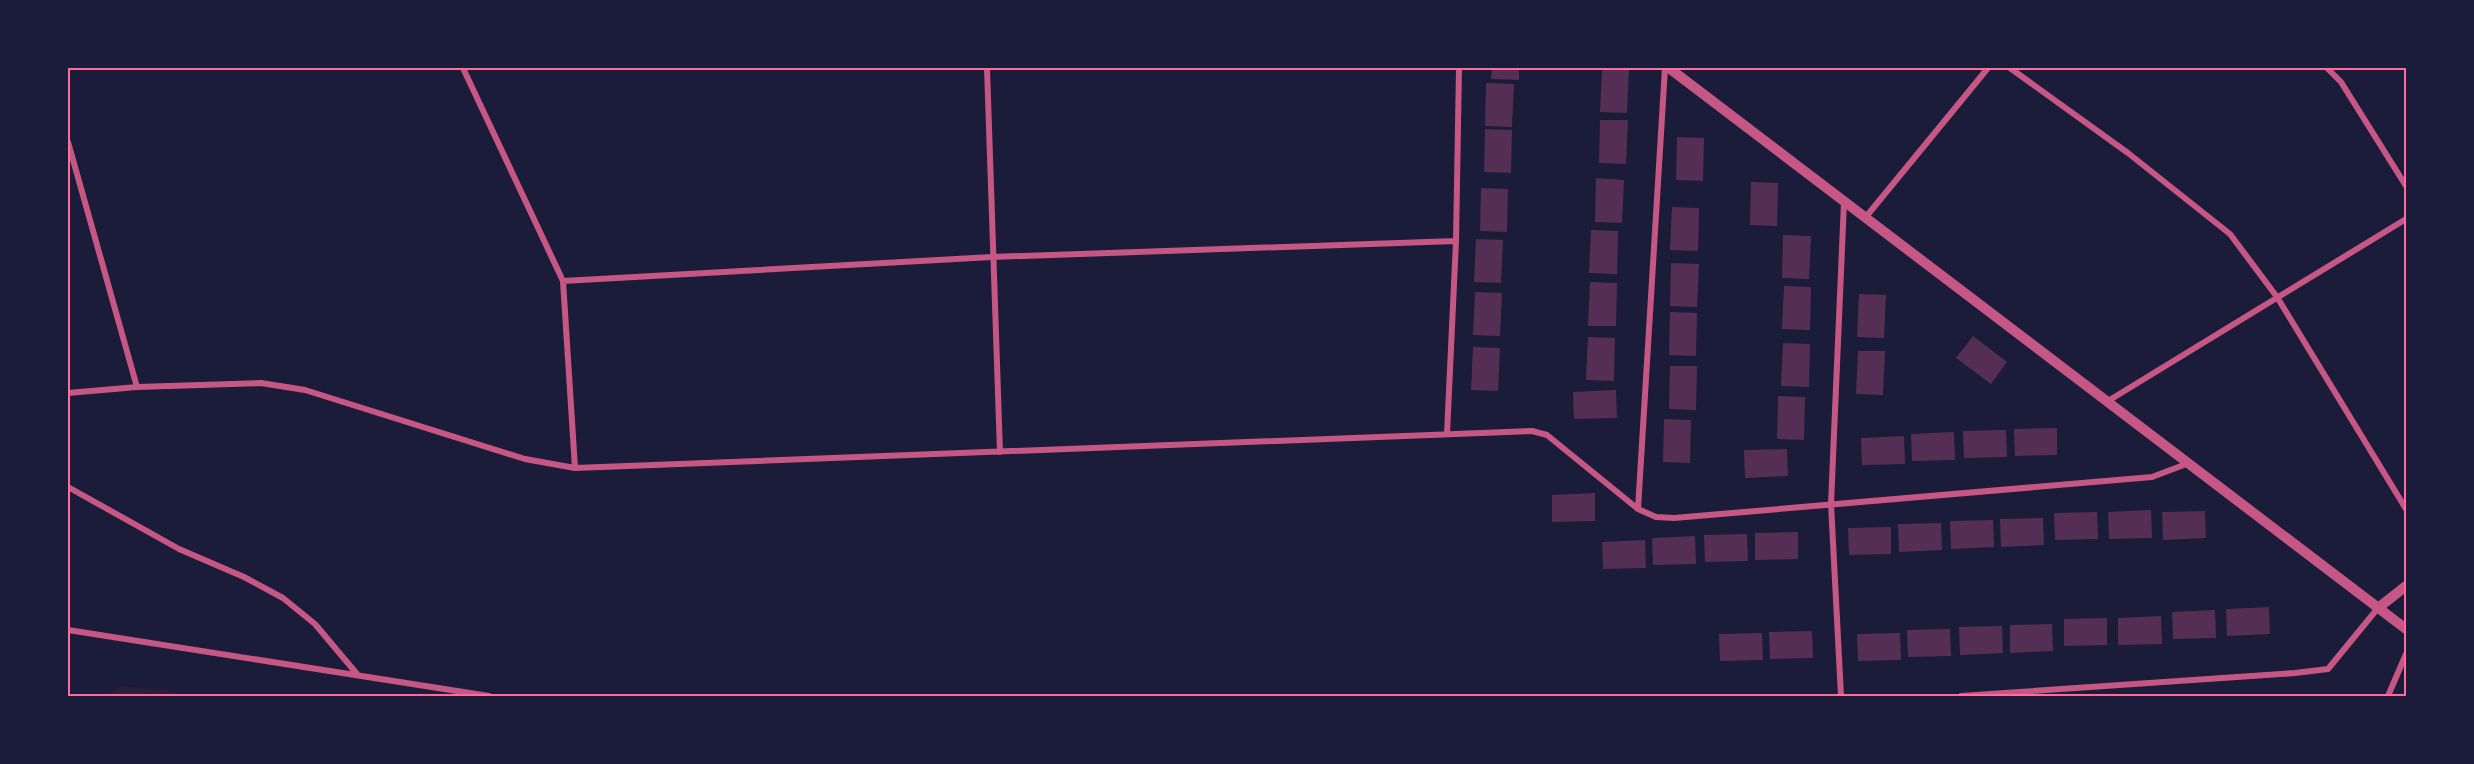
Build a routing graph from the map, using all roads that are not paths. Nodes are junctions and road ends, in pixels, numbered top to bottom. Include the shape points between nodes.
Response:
1 (463, 68) edge
2 (987, 68) edge
3 (1459, 68) edge
4 (1665, 68) edge
5 (1669, 68) edge
6 (1988, 68) edge
7 (2010, 68) edge
8 (2327, 68) edge
9 (1683, 71) edge
10 (68, 142) edge
11 (2406, 186) edge
12 (1844, 202) junction
13 (1865, 218) junction
14 (2406, 219) edge
15 (1456, 241) junction
16 (992, 257) junction
17 (563, 281) junction
18 (2277, 297) junction
19 (137, 387) junction
20 (68, 393) edge
21 (2108, 401) junction
22 (1447, 434) junction
23 (1000, 452) junction
24 (2189, 463) junction
25 (574, 468) junction
26 (68, 487) edge
27 (1831, 504) junction
28 (1638, 509) junction
29 (2406, 509) edge
30 (2406, 586) edge
31 (2378, 608) junction
32 (2406, 629) edge
33 (68, 630) edge
34 (2406, 654) edge
35 (357, 674) junction
36 (489, 696) edge
37 (1841, 696) edge
38 (1962, 696) edge
39 (2388, 696) edge

1 - 17 street
2 - 16 street
3 - 15 street
4 - 28 street
5 - 9 street
6 - 13 street
7 - 18 street via 2208,215 2230,234
8 - 11 street via 2341,82
9 - 12 street
10 - 19 street
12 - 13 street
12 - 27 street
13 - 21 street
14 - 18 street
15 - 16 street
15 - 22 street
16 - 17 street
16 - 23 street
17 - 25 street
18 - 21 street
18 - 29 street
19 - 20 street
19 - 25 street via 261,384 305,390 525,459
21 - 24 street
22 - 23 street
22 - 28 street via 1532,431 1547,435
23 - 25 street
24 - 27 street via 2152,477
24 - 31 street
26 - 35 street via 179,549 283,598 315,624
27 - 28 street via 1674,518 1656,517
27 - 37 street
30 - 31 street
31 - 32 street
31 - 38 street via 2328,669
33 - 35 street
34 - 39 street
35 - 36 street

